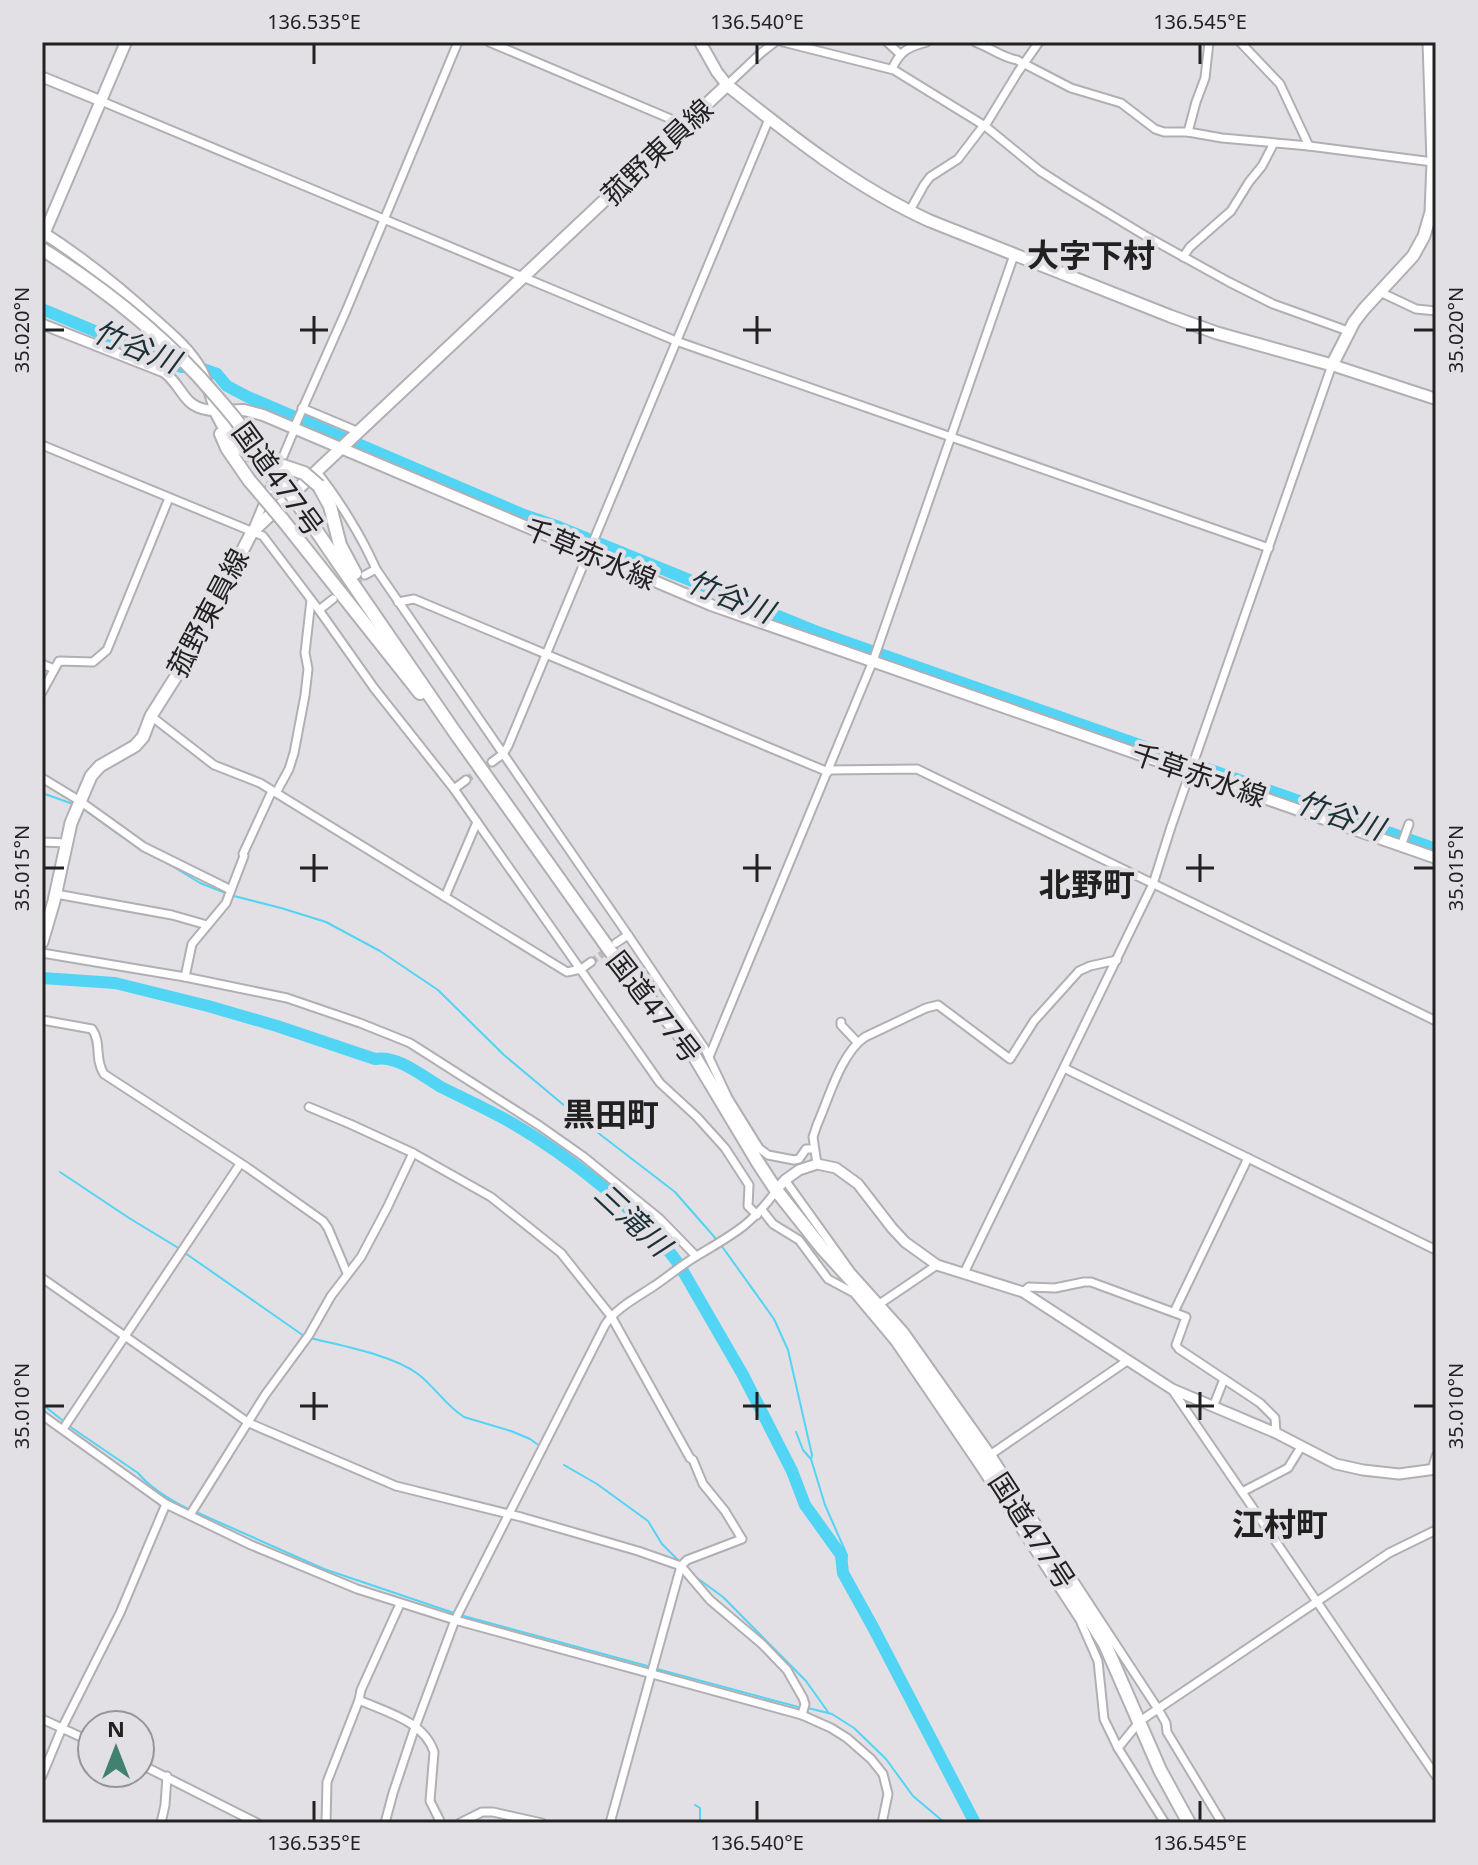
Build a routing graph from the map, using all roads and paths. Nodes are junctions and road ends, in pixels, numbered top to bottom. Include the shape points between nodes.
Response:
1 (126, 42) edge
2 (458, 42) edge
3 (489, 42) edge
4 (700, 42) edge
5 (775, 42) edge
6 (783, 42) edge
7 (887, 42) edge
8 (926, 42) edge
9 (975, 42) edge
10 (1039, 42) edge
11 (1209, 42) edge
12 (1240, 42) edge
13 (1429, 42) edge
14 (900, 54) junction
15 (1024, 64) junction
16 (892, 69) junction
17 (42, 77) edge
18 (727, 85) junction
19 (101, 101) junction
20 (769, 119) junction
21 (685, 125) junction
22 (985, 126) junction
23 (1188, 132) junction
24 (1274, 143) junction
25 (1309, 146) junction
26 (1433, 162) junction
27 (909, 212) junction
28 (384, 220) junction
29 (43, 235) edge
30 (42, 249) edge
31 (1014, 255) junction
32 (1183, 257) junction
33 (524, 277) junction
34 (1380, 292) junction
35 (1436, 311) edge
36 (42, 324) edge
37 (1348, 331) junction
38 (676, 341) junction
39 (1332, 365) junction
40 (1436, 399) edge
41 (216, 411) junction
42 (301, 411) junction
43 (295, 427) junction
44 (951, 437) junction
45 (350, 440) junction
46 (42, 445) edge
47 (316, 471) junction
48 (169, 498) junction
49 (252, 532) junction
50 (1269, 548) junction
51 (588, 553) junction
52 (376, 569) junction
53 (365, 575) tunnel mouth
54 (333, 599) tunnel mouth
55 (311, 600) junction
56 (398, 602) junction
57 (319, 610) junction
58 (546, 655) junction
59 (873, 661) junction
60 (42, 664) edge
61 (54, 669) junction
62 (42, 692) edge
63 (151, 716) junction
64 (454, 731) junction
65 (503, 754) junction
66 (492, 762) tunnel mouth
67 (1191, 770) junction
68 (828, 771) junction
69 (42, 778) edge
70 (466, 780) tunnel mouth
71 (454, 789) junction
72 (274, 792) junction
73 (78, 804) junction
74 (477, 822) junction
75 (1408, 825) dead end
76 (42, 842) edge
77 (67, 843) junction
78 (1402, 844) junction
79 (1436, 858) edge
80 (1153, 884) junction
81 (230, 893) junction
82 (56, 894) junction
83 (445, 897) junction
84 (207, 925) junction
85 (628, 935) junction
86 (42, 942) edge
87 (616, 943) tunnel mouth
88 (42, 953) edge
89 (1117, 960) junction
90 (591, 962) tunnel mouth
91 (581, 969) junction
92 (185, 977) junction
93 (42, 1020) edge
94 (1436, 1021) edge
95 (841, 1022) dead end
96 (857, 1042) junction
97 (709, 1057) junction
98 (1064, 1068) junction
99 (309, 1107) dead end
100 (814, 1149) junction
101 (413, 1153) junction
102 (1248, 1158) junction
103 (240, 1164) junction
104 (817, 1164) junction
105 (780, 1185) junction
106 (760, 1212) junction
107 (1436, 1250) edge
108 (695, 1257) junction
109 (937, 1265) junction
110 (347, 1273) junction
111 (964, 1273) junction
112 (42, 1278) edge
113 (1023, 1292) junction
114 (881, 1303) junction
115 (1174, 1312) junction
116 (611, 1316) junction
117 (125, 1337) junction
118 (1127, 1361) junction
119 (1224, 1379) junction
120 (1172, 1389) junction
121 (1213, 1407) junction
122 (42, 1415) edge
123 (249, 1423) junction
124 (66, 1426) junction
125 (1276, 1433) junction
126 (1301, 1447) junction
127 (988, 1456) junction
128 (1436, 1456) edge
129 (1434, 1470) edge
130 (1242, 1492) junction
131 (166, 1504) junction
132 (191, 1512) junction
133 (509, 1514) junction
134 (1436, 1530) edge
135 (683, 1565) junction
136 (1317, 1603) junction
137 (400, 1604) junction
138 (457, 1616) junction
139 (652, 1670) junction
140 (359, 1700) junction
141 (1158, 1709) junction
142 (803, 1710) junction
143 (42, 1719) edge
144 (1140, 1721) junction
145 (416, 1725) junction
146 (62, 1728) junction
147 (76, 1735) edge
148 (1118, 1748) junction
149 (156, 1771) edge
150 (42, 1776) edge
151 (167, 1776) junction
152 (1436, 1776) edge
153 (883, 1822) edge
154 (161, 1823) edge
155 (257, 1823) edge
156 (326, 1823) edge
157 (385, 1823) edge
158 (441, 1823) edge
159 (460, 1823) edge
160 (542, 1823) edge
161 (610, 1823) edge
162 (1165, 1823) edge
163 (1189, 1823) edge
164 (1222, 1823) edge

1 - 19 main road
2 - 28 street
3 - 21 street
4 - 18 main road
5 - 18 street
6 - 16 street
7 - 14 street
8 - 14 street
9 - 15 street
10 - 15 street
11 - 23 street via 1205,78
12 - 25 street via 1280,84
13 - 26 main road
14 - 16 street
15 - 22 street
15 - 23 street via 1071,88 1121,103 1155,129
16 - 22 street
17 - 19 street
18 - 20 main road, 菰野東員線
18 - 21 main road, 菰野東員線
19 - 28 street
19 - 29 main road
20 - 27 main road, 菰野東員線
20 - 38 street
21 - 33 main road, 菰野東員線
22 - 27 street via 958,159 930,177
22 - 32 street via 1040,171
23 - 24 street
24 - 25 street
24 - 32 street via 1231,211
25 - 26 street
26 - 34 main road via 1431,212 1424,236
27 - 31 main road, 菰野東員線
28 - 33 street
28 - 42 street
29 - 41 main road via 86,262 175,338 202,372
30 - 64 highway, 国道477号, bridge via 100,289 214,393 259,449
31 - 39 main road, 菰野東員線 via 1182,321
31 - 44 street
32 - 37 street via 1273,304
33 - 38 street
33 - 45 main road, 菰野東員線
34 - 35 street via 1416,309
34 - 37 main road
36 - 41 street via 159,369 195,408
37 - 39 main road
38 - 44 street
38 - 51 street
39 - 40 main road
39 - 50 street
41 - 43 main road, 千草赤水線 via 244,410
41 - 64 highway, bridge via 227,448 249,480
41 - 64 highway, bridge via 228,437 242,450 304,473 319,486 347,561
42 - 43 street
42 - 45 street
43 - 45 main road, 千草赤水線
43 - 49 street
44 - 50 street
44 - 59 street
45 - 47 main road, 菰野東員線
45 - 51 main road, 千草赤水線
46 - 48 street
47 - 49 main road, 菰野東員線
47 - 52 street
48 - 49 street
48 - 61 street via 107,650 93,662 59,661
49 - 55 street via 263,536
49 - 63 main road, 菰野東員線 via 187,659
50 - 67 street
51 - 58 street
51 - 59 main road, 千草赤水線 via 711,605
52 - 53 street
52 - 56 street
54 - 57 street
55 - 57 street
55 - 72 street via 308,669 294,753
56 - 58 street via 414,599
56 - 65 street
57 - 71 street
58 - 65 street
58 - 68 street
59 - 67 main road, 千草赤水線
59 - 68 street
60 - 61 street
61 - 62 street
63 - 72 street via 214,765
63 - 73 main road, 菰野東員線 via 135,746 91,776
64 - 105 highway, 国道477号 via 611,952 687,1044 757,1161
65 - 66 street
65 - 85 street
67 - 78 main road, 千草赤水線
67 - 80 street
68 - 80 street via 917,769
68 - 97 street
69 - 73 street
70 - 71 street
71 - 74 street
72 - 81 street via 251,834
72 - 83 street
73 - 77 main road, 菰野東員線
73 - 81 street
74 - 83 street
74 - 91 street
75 - 78 street
76 - 77 street
77 - 82 main road, 菰野東員線
78 - 79 main road, 千草赤水線
80 - 89 street
80 - 94 street
81 - 84 street
82 - 84 street
82 - 86 main road, 菰野東員線
83 - 91 street via 567,972
84 - 92 street via 192,944
85 - 87 street
85 - 97 street
88 - 92 street
89 - 96 street via 1079,971 1034,1021 1010,1059 938,1005
89 - 98 street
90 - 91 street
91 - 106 street via 660,1083 725,1148 749,1185 748,1206
92 - 108 street via 297,1001 410,1043 584,1157 660,1219
93 - 103 street via 92,1029 104,1074
95 - 96 street
96 - 100 street via 817,1125
97 - 100 street via 759,1148 794,1160
98 - 102 street
98 - 111 street
99 - 101 street
100 - 104 street
101 - 110 street via 361,1257
101 - 116 street via 491,1197 561,1253
102 - 107 street
102 - 115 street
103 - 110 street via 323,1221
103 - 117 street
104 - 105 street
104 - 109 street via 836,1168 858,1184 905,1242
105 - 106 street
105 - 114 street
105 - 127 highway, 国道477号 via 822,1248 882,1314
106 - 108 street via 727,1240
106 - 148 street via 799,1240 828,1279 854,1293 895,1342 995,1490 1080,1620 1098,1661 1104,1719
108 - 116 street
109 - 111 street
109 - 114 street
110 - 123 street
111 - 113 street
112 - 117 street
113 - 115 street via 1029,1287 1091,1282
113 - 118 street
114 - 127 street
115 - 119 street via 1186,1317 1176,1345
116 - 133 street
116 - 135 street via 703,1484 742,1539
117 - 123 street
117 - 124 street
118 - 120 street
118 - 127 street
119 - 121 street
119 - 125 street via 1275,1418
120 - 121 street
120 - 130 street
121 - 125 street
122 - 124 street
123 - 132 street
123 - 133 street via 396,1486
124 - 131 street
125 - 126 street
126 - 129 street via 1363,1470
126 - 130 street via 1288,1468
127 - 141 street
127 - 144 highway, 国道477号 via 1105,1644
128 - 129 street
130 - 136 street
131 - 132 street
131 - 146 street via 120,1613
132 - 137 street via 309,1570
133 - 135 street
133 - 138 street
134 - 136 street via 1400,1546
135 - 139 street
135 - 142 street via 710,1600 787,1670 803,1698
136 - 141 street
136 - 152 street
137 - 138 street
137 - 140 street
138 - 139 street
138 - 145 street
139 - 142 street
139 - 161 street
140 - 145 street
140 - 156 street via 327,1782
141 - 144 street
141 - 164 street
142 - 153 street via 847,1738 883,1774 888,1794
143 - 146 street
144 - 148 street
144 - 163 highway, 国道477号
145 - 157 street
145 - 158 street via 434,1752 430,1801
146 - 147 street
146 - 150 street
148 - 162 street
149 - 151 street
151 - 154 street
151 - 155 street
159 - 160 street via 493,1812

